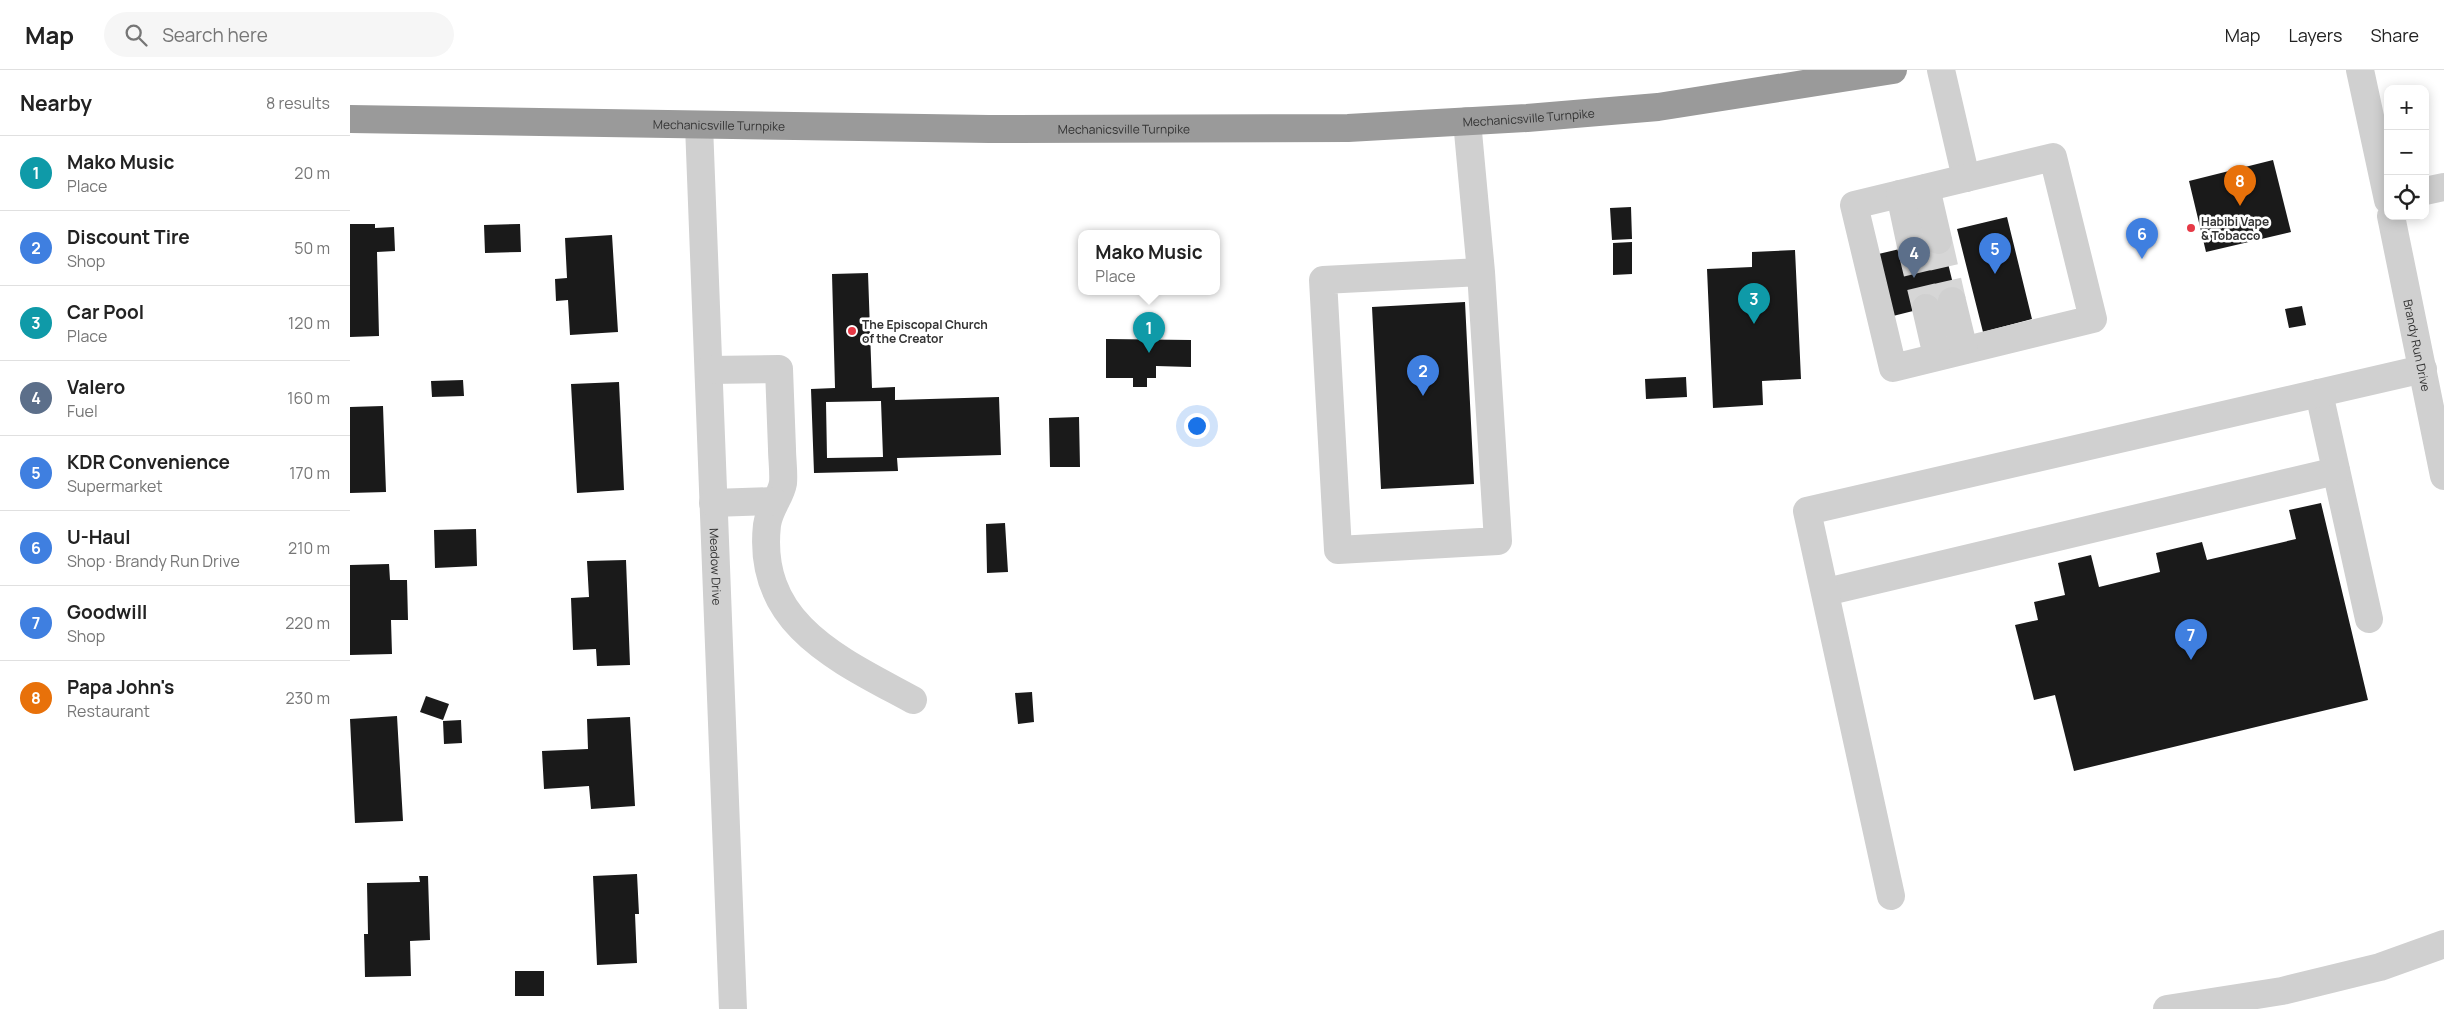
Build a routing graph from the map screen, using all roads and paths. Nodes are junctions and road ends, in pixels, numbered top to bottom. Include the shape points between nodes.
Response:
1 (1893, 70) edge
2 (1941, 70) edge
3 (2360, 70) edge
4 (350, 119) edge
5 (1467, 121) junction
6 (700, 125) junction
7 (1966, 178) junction
8 (2384, 181) edge
9 (2444, 187) edge
10 (1926, 188) junction
11 (2429, 190) edge
12 (1900, 194) junction
13 (2392, 220) edge
14 (1938, 240) tunnel mouth
15 (1911, 246) tunnel mouth
16 (1481, 272) junction
17 (1964, 350) junction
18 (1937, 356) junction
19 (2423, 369) junction
20 (709, 370) junction
21 (2319, 394) junction
22 (2336, 471) junction
23 (2444, 476) edge
24 (774, 501) junction
25 (713, 503) junction
26 (1826, 592) junction
27 (2369, 619) dead end
28 (913, 700) dead end
29 (1891, 896) dead end
30 (2444, 944) edge
31 (733, 1009) edge
32 (2167, 1009) edge

1 - 5 highway, Mechanicsville Turnpike via 1658,106
2 - 7 street
3 - 8 street
4 - 6 highway, Mechanicsville Turnpike
5 - 6 highway, Mechanicsville Turnpike via 1328,128 988,129
5 - 16 street
6 - 20 street, Meadow Drive
7 - 10 street
7 - 17 street via 2053,157 2093,319
9 - 11 street
10 - 12 street
10 - 14 street
12 - 15 street
12 - 18 street via 1854,205 1893,368
13 - 19 street, Brandy Run Drive
16 - 16 street via 1498,541 1338,550 1323,280
17 - 18 street
17 - 18 street via 1939,305
19 - 21 street
19 - 23 street, Brandy Run Drive
20 - 24 street via 779,369 783,484
20 - 25 street, Meadow Drive
21 - 22 street
21 - 26 street via 1807,512
22 - 26 street
22 - 27 street
24 - 25 street
24 - 28 street via 767,524 767,562 783,606 796,623 836,658
25 - 31 street, Meadow Drive
26 - 29 street
30 - 32 street via 2380,967 2282,991

